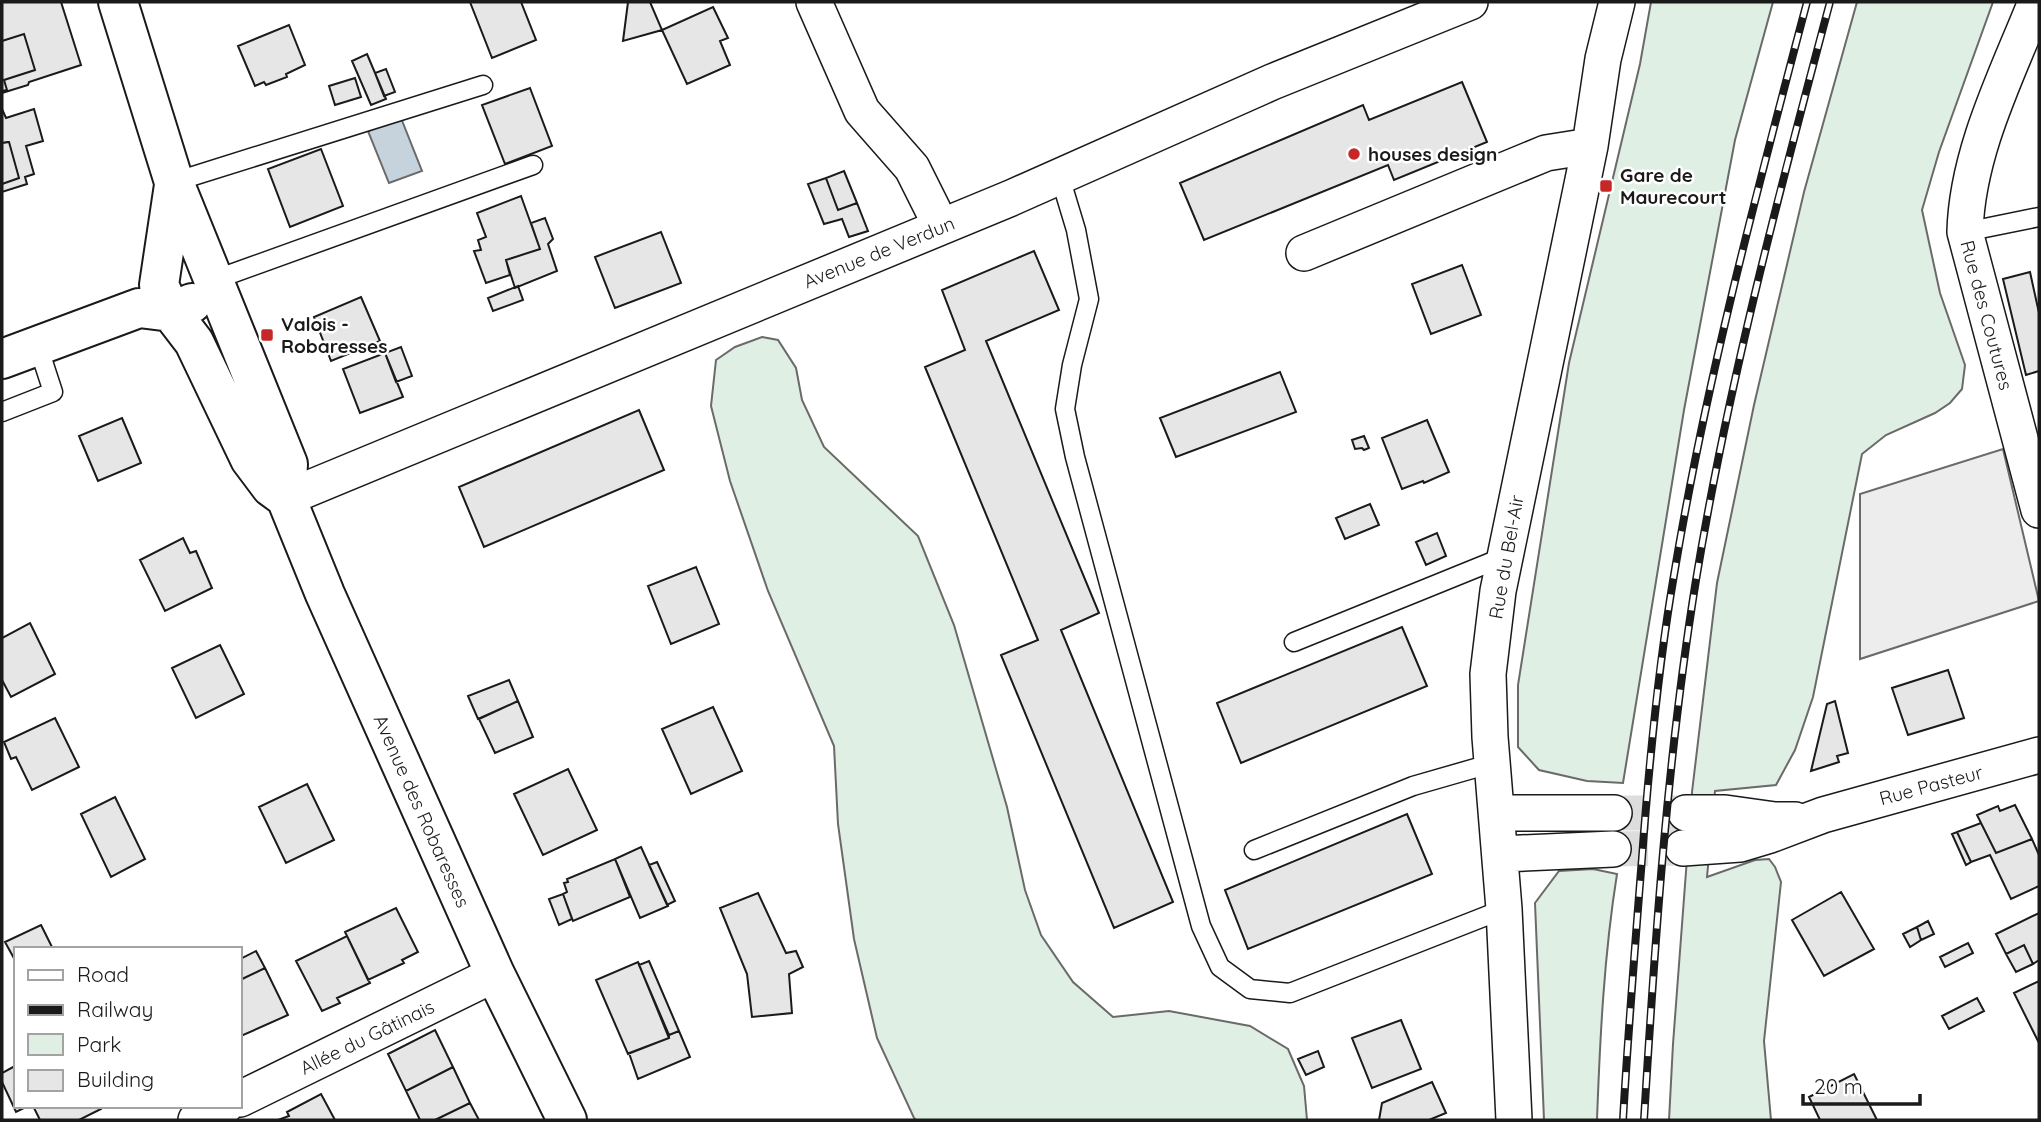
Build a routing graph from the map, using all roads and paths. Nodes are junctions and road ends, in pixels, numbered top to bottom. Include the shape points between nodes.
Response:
1 (118, 2) edge
2 (814, 2) edge
3 (1470, 2) edge
4 (1617, 2) edge
5 (2036, 2) edge
6 (484, 85) dead end
7 (1590, 146) junction
8 (533, 165) dead end
9 (1060, 177) junction
10 (174, 183) junction
11 (2039, 217) edge
12 (939, 227) junction
13 (1965, 232) junction
14 (1304, 253) dead end
15 (214, 280) junction
16 (157, 302) junction
17 (38, 346) junction
18 (2, 359) edge
19 (2, 412) edge
20 (286, 498) junction
21 (2039, 510) edge
22 (1506, 556) junction
23 (1294, 642) dead end
24 (2039, 755) edge
25 (1493, 764) junction
26 (1498, 813) junction
27 (1614, 813) tunnel mouth
28 (1686, 813) tunnel mouth
29 (1823, 815) junction
30 (1683, 848) tunnel mouth
31 (1612, 849) tunnel mouth
32 (1254, 850) dead end
33 (1501, 854) junction
34 (1504, 909) junction
35 (495, 974) junction
36 (242, 1098) edge
37 (221, 1108) edge
38 (196, 1120) edge
39 (567, 1120) edge
40 (1514, 1120) edge

1 - 10 street, Avenue des Robaresses
2 - 12 street via 862,111 912,168
3 - 9 street, Avenue de Verdun via 1272,82
4 - 7 street, Rue du Bel-Air via 1602,59
5 - 13 street, Rue des Coutures via 1977,151 1965,208
6 - 10 lane
7 - 14 street via 1546,153
7 - 22 street, Rue du Bel-Air
8 - 15 lane
9 - 12 street, Avenue de Verdun
9 - 34 lane via 1089,299 1065,409 1074,457 1201,926 1220,967 1250,989 1290,993
10 - 15 street, Avenue des Robaresses
10 - 16 street, Avenue des Robaresses
11 - 13 lane
12 - 20 street, Avenue de Verdun
13 - 21 street, Rue des Coutures
15 - 16 street
15 - 20 street, Avenue des Robaresses via 288,464
16 - 17 street
16 - 20 street, Avenue des Robaresses via 194,342 250,459 271,487
17 - 18 street
17 - 19 lane via 53,392
20 - 35 street, Avenue des Robaresses
22 - 23 lane
22 - 25 street, Rue du Bel-Air via 1488,674
24 - 29 street, Rue Pasteur
25 - 26 street, Rue du Bel-Air
25 - 32 lane via 1413,786
26 - 27 street
26 - 33 street, Rue du Bel-Air
28 - 29 street, Rue Pasteur via 1774,820
29 - 30 street, Rue Pasteur via 1740,844
31 - 33 street
33 - 34 street, Rue du Bel-Air
34 - 40 street, Rue du Bel-Air
35 - 36 street, Allée du Gâtinais
35 - 39 street, Avenue des Robaresses
37 - 38 street

